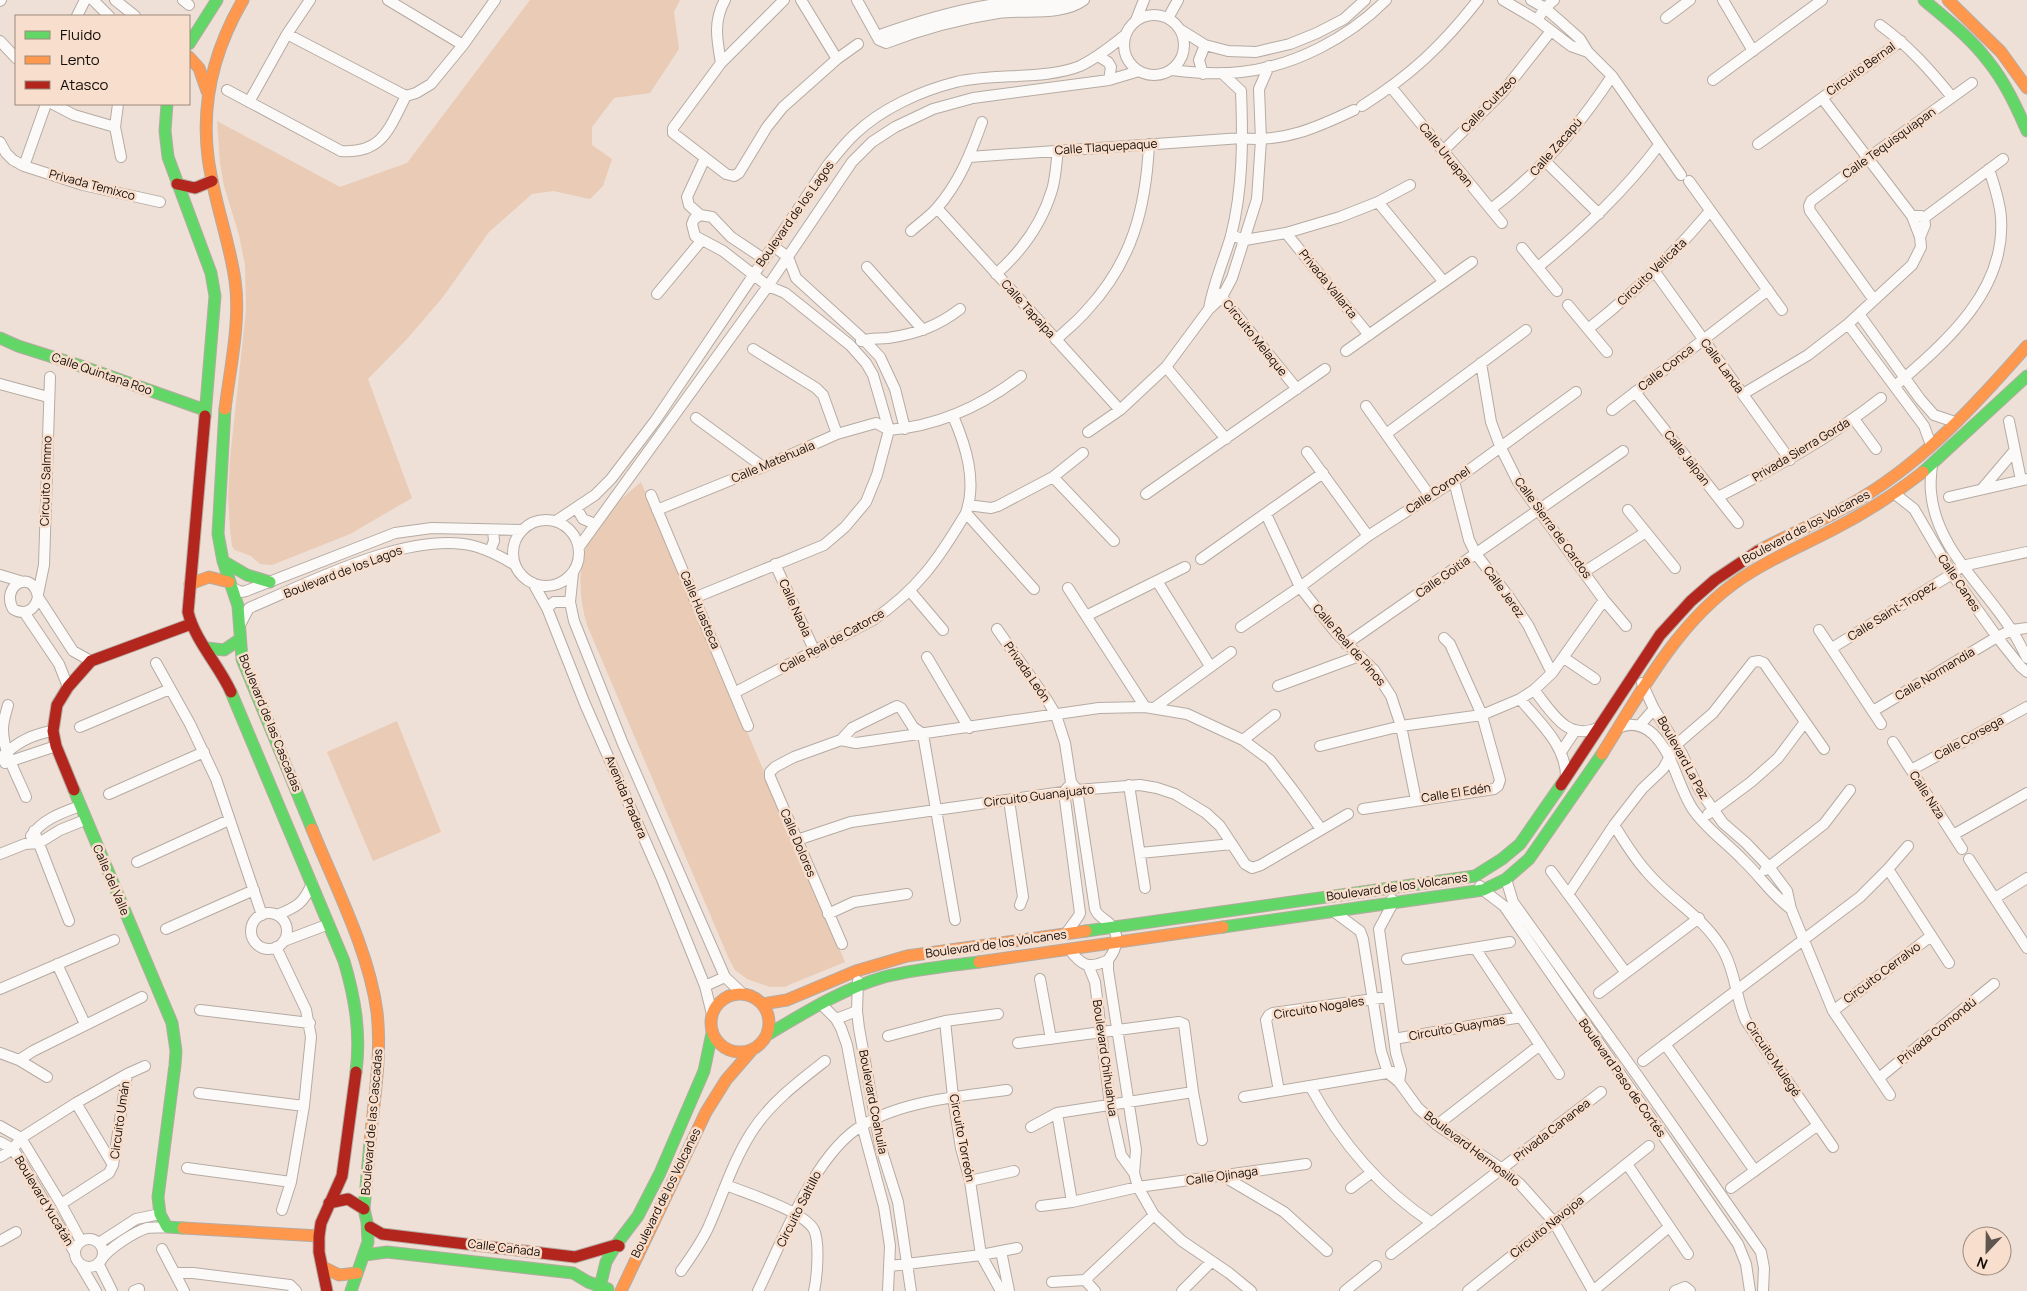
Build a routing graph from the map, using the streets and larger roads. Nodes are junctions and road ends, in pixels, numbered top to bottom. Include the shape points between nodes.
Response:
1 (85, 0) edge
2 (93, 0) edge
3 (115, 0) edge
4 (217, 0) edge
5 (244, 0) edge
6 (310, 0) edge
7 (388, 0) edge
8 (495, 0) edge
9 (725, 0) edge
10 (784, 0) edge
11 (801, 0) edge
12 (856, 0) edge
13 (1069, 0) edge
14 (1084, 0) edge
15 (1131, 0) edge
16 (1178, 0) edge
17 (1365, 0) edge
18 (1386, 0) edge
19 (1478, 0) edge
20 (1504, 0) edge
21 (1532, 0) edge
22 (1554, 0) edge
23 (1690, 0) edge
24 (1723, 0) edge
25 (1924, 0) edge
26 (1948, 0) edge
27 (1817, 2) edge
28 (1142, 3) edge
29 (1545, 8) junction
30 (78, 15) edge
31 (108, 15) edge
32 (134, 15) edge
33 (1168, 18) junction
34 (1666, 18) dead end
35 (1344, 19) junction
36 (1136, 20) junction
37 (1537, 20) junction
38 (1880, 25) dead end
39 (1181, 30) junction
40 (1352, 30) junction
41 (1551, 31) junction
42 (287, 34) junction
43 (877, 36) junction
44 (1124, 36) junction
45 (0, 41) edge
46 (1902, 41) junction
47 (190, 42) edge
48 (858, 44) dead end
49 (463, 45) junction
50 (1205, 45) junction
51 (1753, 51) junction
52 (1588, 52) junction
53 (1098, 56) junction
54 (15, 57) edge
55 (190, 59) edge
56 (837, 59) junction
57 (721, 62) junction
58 (1269, 66) junction
59 (1172, 70) junction
60 (1139, 72) junction
61 (1222, 73) junction
62 (1203, 74) junction
63 (1612, 76) junction
64 (1109, 80) junction
65 (1713, 80) dead end
66 (1972, 83) dead end
67 (1391, 87) junction
68 (2027, 88) edge
69 (1259, 89) junction
70 (227, 90) dead end
71 (1241, 91) junction
72 (208, 95) junction
73 (406, 96) junction
74 (1952, 97) junction
75 (1822, 98) junction
76 (249, 102) junction
77 (46, 105) edge
78 (55, 105) edge
79 (118, 105) edge
80 (167, 105) edge
81 (982, 122) dead end
82 (115, 127) junction
83 (2027, 131) edge
84 (1242, 138) junction
85 (1261, 140) junction
86 (0, 142) edge
87 (1149, 144) junction
88 (1758, 144) dead end
89 (1659, 145) junction
90 (1058, 151) junction
91 (1443, 151) junction
92 (120, 157) dead end
93 (969, 157) junction
94 (705, 158) junction
95 (1868, 158) junction
96 (2003, 159) dead end
97 (1545, 161) junction
98 (24, 166) junction
99 (1989, 169) junction
100 (212, 181) junction
101 (177, 184) junction
102 (1410, 185) dead end
103 (160, 202) dead end
104 (1378, 202) junction
105 (937, 208) junction
106 (1491, 209) junction
107 (1710, 211) junction
108 (1599, 214) junction
109 (700, 215) junction
110 (1912, 216) junction
111 (1924, 218) junction
112 (1502, 223) dead end
113 (911, 231) dead end
114 (1286, 233) junction
115 (1231, 235) junction
116 (1920, 238) junction
117 (701, 240) junction
118 (1245, 240) junction
119 (773, 246) junction
120 (1522, 248) dead end
121 (788, 257) junction
122 (764, 259) junction
123 (1472, 262) dead end
124 (867, 267) dead end
125 (1538, 267) junction
126 (1654, 272) junction
127 (754, 274) junction
128 (996, 274) junction
129 (796, 278) junction
130 (1444, 282) junction
131 (768, 286) junction
132 (1212, 290) junction
133 (1768, 290) junction
134 (1557, 291) dead end
135 (785, 293) junction
136 (657, 294) dead end
137 (1222, 297) junction
138 (1874, 300) junction
139 (823, 304) junction
140 (1568, 304) dead end
141 (960, 309) dead end
142 (1209, 309) junction
143 (1782, 310) dead end
144 (1859, 314) junction
145 (813, 315) junction
146 (1848, 324) junction
147 (1588, 329) junction
148 (924, 330) junction
149 (1526, 330) dead end
150 (1369, 335) junction
151 (0, 337) edge
152 (864, 340) junction
153 (1056, 340) junction
154 (1703, 340) junction
155 (850, 345) junction
156 (2027, 346) edge
157 (753, 349) dead end
158 (1346, 351) dead end
159 (1607, 352) dead end
160 (1481, 363) junction
161 (2009, 366) junction
162 (1166, 367) junction
163 (1325, 369) dead end
164 (1021, 376) dead end
165 (50, 377) dead end
166 (1904, 377) junction
167 (2025, 378) edge
168 (0, 384) edge
169 (1895, 386) junction
170 (1296, 389) junction
171 (1988, 390) junction
172 (1576, 392) dead end
173 (1635, 392) junction
174 (1743, 394) junction
175 (48, 397) junction
176 (1881, 398) dead end
177 (2000, 402) junction
178 (205, 405) junction
179 (1366, 406) dead end
180 (1120, 410) junction
181 (1612, 410) dead end
182 (953, 416) junction
183 (1934, 416) junction
184 (696, 418) dead end
185 (1854, 419) junction
186 (2009, 421) dead end
187 (1955, 422) junction
188 (1924, 426) junction
189 (905, 429) junction
190 (889, 430) junction
191 (1088, 432) dead end
192 (837, 434) junction
193 (1386, 434) junction
194 (1226, 439) junction
195 (1930, 445) junction
196 (1500, 446) junction
197 (1876, 449) dead end
198 (2015, 450) junction
199 (1623, 451) dead end
200 (1307, 452) dead end
201 (1083, 453) dead end
202 (1790, 460) junction
203 (1932, 465) junction
204 (763, 467) junction
205 (1323, 473) junction
206 (1053, 477) junction
207 (2024, 480) edge
208 (1454, 481) junction
209 (1982, 489) junction
210 (1146, 494) dead end
211 (1895, 494) junction
212 (651, 495) dead end
213 (1430, 496) junction
214 (1718, 497) junction
215 (1949, 497) dead end
216 (1863, 498) junction
217 (577, 509) junction
218 (967, 509) junction
219 (1870, 509) junction
220 (657, 510) junction
221 (1539, 510) junction
222 (1628, 510) dead end
223 (1266, 514) junction
224 (556, 521) junction
225 (1738, 523) dead end
226 (595, 524) junction
227 (493, 530) junction
228 (522, 530) junction
229 (1646, 532) junction
230 (1368, 536) junction
231 (1114, 541) dead end
232 (579, 547) junction
233 (490, 551) junction
234 (2027, 552) edge
235 (1476, 554) junction
236 (1201, 559) dead end
237 (223, 561) junction
238 (775, 564) junction
239 (44, 565) junction
240 (515, 565) junction
241 (1962, 566) junction
242 (1185, 567) dead end
243 (1675, 568) dead end
244 (1584, 572) junction
245 (573, 573) junction
246 (1952, 574) junction
247 (0, 575) edge
248 (22, 581) junction
249 (1157, 581) junction
250 (0, 582) edge
251 (270, 582) junction
252 (533, 583) junction
253 (190, 584) junction
254 (231, 585) junction
255 (1300, 587) junction
256 (1068, 588) dead end
257 (1034, 590) dead end
258 (910, 591) junction
259 (8, 593) junction
260 (38, 595) junction
261 (694, 598) junction
262 (1604, 600) junction
263 (570, 602) junction
264 (547, 608) junction
265 (24, 612) junction
266 (1086, 616) junction
267 (191, 624) junction
268 (239, 626) junction
269 (1626, 626) dead end
270 (1240, 627) dead end
271 (2027, 628) edge
272 (997, 629) dead end
273 (943, 630) dead end
274 (1820, 630) dead end
275 (2012, 630) junction
276 (1997, 637) junction
277 (1444, 638) dead end
278 (240, 640) junction
279 (1346, 644) junction
280 (207, 648) junction
281 (1832, 648) junction
282 (73, 651) junction
283 (815, 652) junction
284 (1231, 652) dead end
285 (1359, 656) junction
286 (927, 658) dead end
287 (1564, 658) junction
288 (2027, 658) edge
289 (91, 661) junction
290 (156, 663) dead end
291 (59, 664) junction
292 (1210, 666) junction
293 (2027, 672) edge
294 (1552, 674) junction
295 (1635, 674) junction
296 (1595, 679) dead end
297 (1278, 686) dead end
298 (1645, 686) junction
299 (68, 687) junction
300 (170, 689) junction
301 (1534, 690) junction
302 (734, 693) junction
303 (1520, 699) junction
304 (8, 705) dead end
305 (2027, 706) edge
306 (1149, 707) junction
307 (1654, 709) junction
308 (1873, 711) junction
309 (1056, 715) junction
310 (1275, 715) dead end
311 (1482, 715) junction
312 (1805, 722) junction
313 (1881, 724) dead end
314 (2, 725) edge
315 (748, 726) dead end
316 (1401, 726) junction
317 (1639, 726) junction
318 (80, 727) dead end
319 (969, 728) junction
320 (1599, 728) junction
321 (1618, 728) junction
322 (53, 731) junction
323 (1575, 731) junction
324 (923, 734) junction
325 (841, 740) junction
326 (1243, 740) junction
327 (1893, 742) dead end
328 (623, 744) junction
329 (1677, 744) junction
330 (56, 746) junction
331 (1320, 746) dead end
332 (1824, 749) dead end
333 (606, 751) junction
334 (204, 752) junction
335 (1561, 752) junction
336 (6, 757) edge
337 (1670, 758) junction
338 (0, 764) edge
339 (1911, 770) junction
340 (1566, 778) junction
341 (1129, 785) junction
342 (1074, 786) junction
343 (1850, 790) dead end
344 (1064, 792) junction
345 (109, 794) dead end
346 (2027, 794) edge
347 (26, 796) dead end
348 (1009, 800) junction
349 (1416, 800) junction
350 (80, 806) junction
351 (1362, 809) dead end
352 (936, 810) junction
353 (1713, 811) junction
354 (1348, 814) dead end
355 (1702, 819) junction
356 (85, 820) junction
357 (229, 820) junction
358 (1614, 825) junction
359 (1320, 829) junction
360 (34, 831) junction
361 (1953, 835) junction
362 (797, 840) junction
363 (39, 843) junction
364 (25, 844) junction
365 (1232, 844) junction
366 (1908, 846) dead end
367 (1962, 849) dead end
368 (668, 851) junction
369 (1140, 853) junction
370 (0, 854) edge
371 (652, 857) junction
372 (1969, 859) dead end
373 (138, 862) dead end
374 (1769, 867) junction
375 (1888, 869) junction
376 (1551, 871) dead end
377 (1475, 876) junction
378 (1758, 876) junction
379 (2027, 878) edge
380 (1506, 879) junction
381 (312, 883) junction
382 (1145, 888) dead end
383 (1390, 888) junction
384 (254, 890) junction
385 (1482, 890) junction
386 (1569, 893) junction
387 (907, 894) dead end
388 (1994, 898) junction
389 (1393, 902) junction
390 (1020, 906) dead end
391 (1791, 909) junction
392 (1333, 911) junction
393 (262, 914) junction
394 (828, 914) junction
395 (277, 915) junction
396 (1098, 916) junction
397 (1079, 917) junction
398 (1699, 918) junction
399 (954, 920) dead end
400 (69, 921) dead end
401 (329, 924) junction
402 (1113, 927) junction
403 (166, 929) dead end
404 (1360, 930) junction
405 (1379, 930) junction
406 (1066, 934) junction
407 (1931, 936) junction
408 (114, 940) dead end
409 (1803, 940) junction
410 (1117, 942) junction
411 (1510, 942) dead end
412 (280, 944) junction
413 (842, 944) dead end
414 (1475, 948) junction
415 (2027, 948) edge
416 (1069, 949) junction
417 (1407, 959) dead end
418 (1108, 960) junction
419 (1949, 963) dead end
420 (58, 964) junction
421 (1088, 966) junction
422 (857, 970) junction
423 (1626, 973) junction
424 (725, 977) junction
425 (1040, 980) dead end
426 (1994, 984) dead end
427 (705, 986) junction
428 (858, 986) junction
429 (0, 989) edge
430 (1738, 989) junction
431 (1599, 993) dead end
432 (743, 994) junction
433 (1388, 996) junction
434 (142, 997) dead end
435 (1372, 1000) junction
436 (786, 1002) junction
437 (762, 1004) junction
438 (820, 1004) junction
439 (200, 1010) dead end
440 (857, 1011) junction
441 (1833, 1011) junction
442 (712, 1014) junction
443 (998, 1014) dead end
444 (1521, 1017) junction
445 (836, 1019) junction
446 (791, 1020) junction
447 (945, 1021) junction
448 (310, 1023) junction
449 (85, 1024) junction
450 (1117, 1029) junction
451 (1100, 1032) junction
452 (712, 1033) junction
453 (767, 1035) junction
454 (888, 1036) dead end
455 (1052, 1039) junction
456 (1394, 1039) junction
457 (1018, 1044) dead end
458 (1665, 1044) junction
459 (1540, 1045) junction
460 (752, 1050) junction
461 (0, 1053) edge
462 (19, 1060) junction
463 (825, 1061) dead end
464 (1643, 1061) dead end
465 (145, 1066) dead end
466 (1401, 1070) junction
467 (1388, 1072) junction
468 (127, 1074) junction
469 (715, 1074) junction
470 (1559, 1074) dead end
471 (1637, 1075) junction
472 (47, 1077) dead end
473 (1879, 1078) junction
474 (1399, 1082) junction
475 (1626, 1083) junction
476 (1310, 1086) junction
477 (1007, 1090) dead end
478 (1192, 1092) junction
479 (1279, 1092) junction
480 (1601, 1092) dead end
481 (199, 1093) dead end
482 (1890, 1095) dead end
483 (953, 1097) junction
484 (1244, 1098) dead end
485 (76, 1103) junction
486 (1128, 1103) junction
487 (1110, 1105) junction
488 (304, 1106) junction
489 (1057, 1113) junction
490 (875, 1119) junction
491 (862, 1125) junction
492 (1437, 1125) junction
493 (1818, 1125) junction
494 (0, 1126) edge
495 (1031, 1127) dead end
496 (22, 1138) junction
497 (1202, 1140) dead end
498 (0, 1142) edge
499 (1649, 1146) dead end
500 (1833, 1147) dead end
501 (13, 1149) junction
502 (0, 1157) edge
503 (1306, 1164) dead end
504 (1627, 1164) junction
505 (113, 1165) junction
506 (187, 1168) dead end
507 (1502, 1168) junction
508 (1014, 1171) dead end
509 (1755, 1171) junction
510 (1134, 1173) junction
511 (1370, 1173) junction
512 (1223, 1176) junction
513 (970, 1181) junction
514 (291, 1182) junction
515 (726, 1184) junction
516 (1138, 1187) junction
517 (1351, 1188) dead end
518 (1731, 1188) dead end
519 (1072, 1202) junction
520 (328, 1203) junction
521 (61, 1204) junction
522 (1041, 1206) dead end
523 (282, 1210) dead end
524 (364, 1210) junction
525 (160, 1214) junction
526 (795, 1214) junction
527 (1154, 1215) junction
528 (1432, 1222) junction
529 (1554, 1222) junction
530 (167, 1227) junction
531 (370, 1227) junction
532 (1669, 1227) junction
533 (16, 1232) dead end
534 (1750, 1235) junction
535 (319, 1236) junction
536 (0, 1241) edge
537 (81, 1242) junction
538 (460, 1243) junction
539 (99, 1244) junction
540 (1738, 1244) junction
541 (616, 1245) junction
542 (500, 1248) junction
543 (1018, 1248) dead end
544 (162, 1249) dead end
545 (1001, 1251) junction
546 (1327, 1251) dead end
547 (75, 1253) junction
548 (637, 1254) junction
549 (1391, 1254) dead end
550 (1688, 1254) dead end
551 (365, 1255) junction
552 (981, 1255) junction
553 (575, 1257) junction
554 (458, 1260) junction
555 (99, 1262) junction
556 (1211, 1262) junction
557 (80, 1264) junction
558 (497, 1264) junction
559 (906, 1264) junction
560 (323, 1266) junction
561 (890, 1266) junction
562 (1376, 1266) dead end
563 (681, 1271) dead end
564 (175, 1273) junction
565 (357, 1273) junction
566 (573, 1273) junction
567 (1085, 1280) junction
568 (1052, 1282) dead end
569 (600, 1289) edge
570 (1352, 1289) edge
571 (1688, 1289) edge
572 (96, 1291) edge
573 (112, 1291) edge
574 (184, 1291) edge
575 (296, 1291) edge
576 (327, 1291) edge
577 (352, 1291) edge
578 (616, 1291) edge
579 (621, 1291) edge
580 (758, 1291) edge
581 (814, 1291) edge
582 (888, 1291) edge
583 (911, 1291) edge
584 (1001, 1291) edge
585 (1009, 1291) edge
586 (1095, 1291) edge
587 (1182, 1291) edge
588 (1251, 1291) edge
589 (1468, 1291) edge
590 (1593, 1291) edge
591 (1675, 1291) edge
592 (1750, 1291) edge
593 (1763, 1291) edge

1 - 30 street
2 - 31 street
3 - 32 street
4 - 47 street
5 - 72 street, Boulevard de las Cascadas via 219,49
6 - 42 street
7 - 49 street
8 - 49 street
9 - 57 street via 717,19 716,32
10 - 57 street
11 - 56 street
12 - 43 street
13 - 43 street via 998,4 959,11 920,20
14 - 43 street via 1067,8 999,13 943,23 886,43
15 - 28 street
16 - 33 street
17 - 35 street
18 - 40 street
19 - 67 street, Calle Tlaquepaque via 1440,46
20 - 37 street
21 - 29 street
22 - 29 street
23 - 34 street
24 - 51 street
25 - 83 street via 1980,51 1997,72
26 - 68 street via 2018,70
27 - 51 street
28 - 36 street
29 - 37 street
29 - 52 street via 1580,39
33 - 36 street via 1152,14
33 - 39 street
35 - 40 street
35 - 50 street via 1290,44 1256,52 1228,51
36 - 44 street
37 - 41 street
38 - 46 street, Circuito Bernal
39 - 50 street
39 - 59 street via 1183,56
40 - 58 street via 1300,58
41 - 52 street via 1571,46
41 - 91 street, Calle Cuitzeo via 1502,93
42 - 73 street
42 - 76 street
44 - 53 street, Boulevard de los Lagos
44 - 60 street via 1126,56
45 - 54 street
46 - 74 street, Circuito Bernal via 1926,64
46 - 75 street, Circuito Bernal
48 - 56 street
49 - 73 street via 431,84
50 - 62 street via 1199,60
51 - 65 street
52 - 63 street
53 - 64 street via 1112,67
53 - 119 street, Boulevard de los Lagos via 1056,72 957,82 923,92 886,112 855,134 827,166
55 - 72 street via 199,68
56 - 94 street via 783,107 739,173 734,176 726,174
57 - 94 street via 673,133
58 - 61 street
58 - 69 street
59 - 60 street via 1156,75
59 - 62 street
60 - 64 street, Boulevard de los Lagos
61 - 62 street
61 - 71 street
63 - 89 street
63 - 97 street, Calle Zacapú
64 - 121 street, Boulevard de los Lagos via 973,98 933,109 895,127 872,142 852,162
66 - 74 street, Calle Tequisquiapan
67 - 85 street, Calle Tlaquepaque via 1358,108 1302,132
67 - 91 street, Calle Uruapan
69 - 71 street
69 - 85 street
70 - 76 street
71 - 84 street
72 - 100 street, Boulevard de las Cascadas via 206,131
73 - 76 street via 384,138 375,146 356,152 341,151
74 - 95 street, Calle Tequisquiapan
75 - 88 street, Circuito Bernal
75 - 95 street
77 - 98 street
78 - 82 street via 74,115
79 - 82 street
80 - 101 street, Boulevard de las Cascadas via 164,140
81 - 93 street
82 - 92 street
84 - 85 street, Calle Tlaquepaque
84 - 87 street, Calle Tlaquepaque
84 - 115 street via 1242,175
85 - 118 street via 1257,199
86 - 98 street via 13,160
87 - 90 street, Calle Tlaquepaque
87 - 153 street via 1148,179 1140,216 1127,251 1112,280 1088,310
89 - 107 street
89 - 108 street
90 - 93 street, Calle Tlaquepaque
90 - 128 street via 1052,188 1028,241
91 - 106 street, Calle Uruapan
93 - 105 street
94 - 109 street via 687,197 688,205
95 - 110 street
95 - 138 street, Calle Tequisquiapan via 1809,206
96 - 99 street
97 - 106 street, Calle Zacapú via 1519,188
97 - 108 street
98 - 103 street, Privada Temixco via 83,185
99 - 111 street
99 - 166 street via 1998,196 2001,239 1985,292 1963,322
100 - 101 street via 195,189
100 - 237 street, Boulevard de las Cascadas via 235,281 236,315 218,534
101 - 178 street, Boulevard de las Cascadas via 211,273 215,296
102 - 104 street
104 - 114 street via 1340,218
104 - 130 street
105 - 113 street
105 - 128 street, Calle Tapalpa
106 - 112 street, Calle Uruapan
107 - 126 street, Circuito Velicata
107 - 133 street
108 - 125 street
109 - 117 street via 692,224 695,236
109 - 122 street via 712,217 731,237
110 - 111 street
110 - 116 street
111 - 116 street
114 - 118 street
114 - 150 street, Privada Vallarta
115 - 118 street
115 - 132 street
116 - 138 street via 1921,247 1912,265
117 - 127 street via 723,251
117 - 136 street
118 - 137 street
119 - 121 street
119 - 122 street, Boulevard de los Lagos
120 - 125 street
121 - 129 street
121 - 131 street, Boulevard de los Lagos
122 - 127 street, Boulevard de los Lagos
123 - 130 street
124 - 148 street
125 - 134 street
126 - 147 street, Circuito Velicata
126 - 154 street, Calle Landa
127 - 131 street
127 - 217 street, Boulevard de los Lagos via 611,479
128 - 153 street, Calle Tapalpa
129 - 135 street
129 - 139 street
130 - 150 street
131 - 135 street
131 - 226 street, Boulevard de los Lagos
132 - 137 street, Circuito Melaque
132 - 142 street
133 - 143 street
133 - 154 street, Calle Conca
135 - 145 street
137 - 142 street
137 - 170 street, Circuito Melaque
138 - 144 street
139 - 145 street
139 - 152 street
140 - 147 street
141 - 148 street
142 - 162 street
144 - 146 street
144 - 166 street
145 - 155 street
146 - 169 street
146 - 174 street via 1808,355
147 - 159 street
148 - 152 street
149 - 160 street
150 - 158 street
151 - 178 street, Calle Quintana Roo via 37,344
152 - 155 street
152 - 189 street via 880,357 895,389
153 - 180 street, Calle Tapalpa
154 - 173 street, Calle Conca
154 - 174 street, Calle Landa
155 - 190 street via 873,375
156 - 161 street, Boulevard de los Volcanes
157 - 192 street via 816,388 822,395
160 - 193 street
160 - 196 street, Calle Sierra de Cardos via 1491,422
161 - 167 street
161 - 171 street, Boulevard de los Volcanes
162 - 180 street
162 - 194 street
163 - 170 street, Circuito Melaque
164 - 182 street, Calle Matehuala via 998,393
165 - 175 street, Circuito Salmmo
166 - 169 street
166 - 183 street
167 - 177 street, Boulevard de los Volcanes
168 - 175 street
169 - 188 street
170 - 194 street, Circuito Melaque
171 - 177 street
171 - 187 street, Boulevard de los Volcanes
172 - 196 street, Calle Coronel
173 - 181 street, Calle Conca
173 - 214 street, Calle Jalpan
174 - 202 street, Calle Landa
175 - 239 street, Circuito Salmmo
176 - 185 street, Privada Sierra Gorda
177 - 203 street, Boulevard de los Volcanes
178 - 253 street, Boulevard de las Cascadas
179 - 193 street
180 - 191 street
182 - 189 street, Calle Matehuala
182 - 218 street via 964,441 969,464
183 - 187 street
183 - 188 street
184 - 204 street
185 - 197 street
185 - 202 street, Privada Sierra Gorda
186 - 198 street
187 - 195 street, Boulevard de los Volcanes
188 - 195 street
189 - 190 street, Calle Matehuala
190 - 192 street, Calle Matehuala via 876,423
190 - 238 street via 878,475 866,502 845,527 824,545
192 - 204 street, Calle Matehuala
193 - 213 street
194 - 210 street, Circuito Melaque
195 - 216 street, Boulevard de los Volcanes
196 - 208 street, Calle Coronel
196 - 221 street, Calle Sierra de Cardos via 1518,482
198 - 207 street
198 - 209 street
199 - 221 street, Calle Goitia
200 - 205 street
201 - 206 street
202 - 214 street, Privada Sierra Gorda
203 - 211 street, Boulevard de los Volcanes
203 - 241 street, Calle Canes via 1930,491 1939,525
204 - 220 street, Calle Matehuala
205 - 223 street
205 - 230 street
206 - 218 street via 998,506
206 - 231 street
207 - 209 street
208 - 213 street, Calle Coronel
208 - 235 street, Calle Jerez via 1469,540
209 - 215 street
211 - 219 street, Boulevard de los Volcanes
211 - 246 street, Calle Canes via 1914,509
212 - 220 street, Calle Huasteca
213 - 230 street, Calle Coronel
214 - 225 street, Calle Jalpan
216 - 219 street
216 - 295 street, Boulevard de los Volcanes via 1752,553 1712,583 1660,635
217 - 224 street, Boulevard de los Lagos
217 - 226 street via 583,519
218 - 257 street
218 - 258 street, Calle Real de Catorce via 934,565
219 - 298 street, Boulevard de los Volcanes via 1752,571 1721,594 1677,638
220 - 261 street, Calle Huasteca
221 - 235 street, Calle Goitia
221 - 244 street, Calle Sierra de Cardos
222 - 229 street
223 - 236 street
223 - 255 street, Calle Real de Pinos
224 - 228 street via 537,520
224 - 232 street via 571,530
226 - 232 street, Boulevard de los Lagos
227 - 228 street, Boulevard de los Lagos
227 - 233 street via 494,541
227 - 251 street, Boulevard de los Lagos via 432,528 395,533
228 - 240 street via 513,546
229 - 243 street
229 - 244 street
230 - 255 street, Calle Coronel
232 - 245 street via 580,556
233 - 240 street, Boulevard de los Lagos
233 - 268 street, Boulevard de los Lagos via 454,543 416,545 378,556 249,608
234 - 241 street
235 - 279 street, Calle Goitia
235 - 294 street, Calle Jerez via 1528,624
237 - 251 street via 241,572
237 - 254 street, Boulevard de las Cascadas
238 - 261 street
238 - 283 street, Calle Naola
239 - 248 street
239 - 260 street, Circuito Salmmo
240 - 252 street via 522,576
241 - 246 street, Calle Saint-Tropez
241 - 275 street, Calle Canes
242 - 249 street
244 - 262 street, Calle Sierra de Cardos
245 - 252 street via 555,585
245 - 263 street, Avenida Pradera
246 - 276 street, Calle Canes
246 - 281 street, Calle Saint-Tropez
247 - 248 street
248 - 259 street via 12,585
248 - 260 street via 31,583
249 - 266 street
249 - 292 street
250 - 259 street
251 - 254 street, Boulevard de los Lagos via 241,592
252 - 264 street, Avenida Pradera
253 - 254 street via 207,576 218,577
253 - 267 street, Boulevard de las Cascadas via 188,612
254 - 268 street, Boulevard de las Cascadas via 238,606
255 - 270 street, Calle Coronel
255 - 279 street, Calle Real de Pinos
256 - 266 street
258 - 273 street
258 - 283 street, Calle Real de Catorce via 873,620
259 - 265 street via 13,609
260 - 265 street via 36,604
260 - 282 street
261 - 302 street, Calle Huasteca
262 - 269 street, Calle Sierra de Cardos
262 - 287 street
263 - 264 street via 554,602
263 - 328 street, Avenida Pradera via 574,621
264 - 333 street, Avenida Pradera
265 - 291 street
266 - 306 street
267 - 280 street, Boulevard de las Cascadas
267 - 289 street, Calle del Valle
268 - 278 street, Boulevard de las Cascadas
271 - 275 street, Calle Normandía
272 - 309 street, Privada León
274 - 281 street
275 - 276 street, Calle Normandía
275 - 288 street, Calle Canes
276 - 293 street, Calle Canes
276 - 308 street, Calle Normandía
277 - 311 street via 1450,644
278 - 280 street via 226,651
278 - 524 street, Boulevard de las Cascadas via 242,659 372,983 379,1042
279 - 285 street, Calle Real de Pinos
280 - 381 street, Boulevard de las Cascadas via 224,678
281 - 308 street
282 - 289 street
282 - 291 street
283 - 302 street, Calle Real de Catorce
284 - 292 street
285 - 297 street
285 - 316 street, Calle Real de Pinos via 1374,670 1391,696
286 - 319 street
287 - 294 street
287 - 296 street
289 - 299 street, Calle del Valle
290 - 300 street
291 - 299 street
292 - 306 street
294 - 301 street
295 - 298 street, Boulevard La Paz
295 - 320 street, Boulevard de los Volcanes
298 - 307 street, Boulevard La Paz
298 - 321 street, Boulevard de los Volcanes
299 - 322 street, Calle del Valle via 58,705
300 - 318 street
300 - 334 street
301 - 303 street
301 - 323 street via 1562,724
302 - 315 street, Calle Huasteca
303 - 311 street
303 - 335 street
304 - 314 street
305 - 339 street, Calle Corsega
306 - 309 street via 1098,708
306 - 326 street via 1187,714
307 - 317 street
307 - 329 street, Boulevard La Paz
308 - 313 street
309 - 319 street
309 - 342 street, Privada León
310 - 326 street
311 - 316 street
311 - 349 street, Calle El Edén via 1500,780 1498,786
312 - 329 street via 1764,663 1753,662 1713,713
312 - 332 street
312 - 353 street via 1778,758
314 - 336 street
316 - 331 street
316 - 349 street, Calle El Edén
317 - 321 street, Boulevard La Paz
317 - 337 street, Boulevard La Paz via 1653,735
319 - 324 street
320 - 323 street
320 - 340 street, Boulevard de los Volcanes
321 - 380 street, Boulevard de los Volcanes via 1529,859
322 - 330 street, Calle del Valle
322 - 336 street via 14,745
323 - 335 street
324 - 325 street via 856,743
324 - 325 street via 913,727 897,706 852,728
324 - 352 street
325 - 362 street, Calle Dolores via 794,757 770,772
326 - 359 street via 1270,760
327 - 339 street, Calle Niza
328 - 333 street
328 - 368 street, Avenida Pradera
329 - 337 street
329 - 353 street, Boulevard La Paz
330 - 336 street
330 - 350 street, Calle del Valle
333 - 371 street, Avenida Pradera
334 - 345 street
334 - 357 street
335 - 340 street
336 - 338 street
336 - 347 street
337 - 355 street, Boulevard La Paz via 1692,809
337 - 358 street
339 - 361 street, Calle Niza
340 - 377 street, Boulevard de los Volcanes via 1513,853
341 - 342 street, Circuito Guanajuato
341 - 365 street, Circuito Guanajuato via 1156,788 1191,803 1220,826
341 - 369 street
342 - 344 street
342 - 396 street, Privada León
343 - 374 street via 1824,824
344 - 348 street, Circuito Guanajuato
344 - 397 street
346 - 361 street
348 - 352 street, Circuito Guanajuato
348 - 390 street via 1023,897
349 - 351 street
350 - 356 street, Calle del Valle
350 - 360 street via 51,817
352 - 362 street, Circuito Guanajuato via 851,822
352 - 399 street
353 - 355 street
353 - 374 street, Boulevard La Paz
354 - 359 street
355 - 378 street, Boulevard La Paz
356 - 363 street
356 - 525 street, Calle del Valle via 175,1036 175,1065 158,1197
357 - 373 street
357 - 384 street
358 - 386 street
358 - 398 street, Circuito Mulegé via 1647,873
359 - 365 street, Circuito Guanajuato via 1252,868 1245,864
360 - 363 street
360 - 364 street
361 - 367 street, Calle Niza
362 - 394 street, Calle Dolores
363 - 364 street
363 - 400 street
364 - 370 street
365 - 369 street
366 - 375 street
368 - 371 street
368 - 424 street, Avenida Pradera
369 - 382 street
371 - 427 street, Avenida Pradera
372 - 388 street
374 - 378 street
374 - 391 street, Boulevard La Paz via 1787,892
375 - 407 street, Circuito Cerralvo
375 - 409 street via 1860,897
376 - 386 street
377 - 383 street, Boulevard de los Volcanes
377 - 385 street, Boulevard Paso de Cortés
378 - 391 street, Boulevard La Paz
379 - 388 street
380 - 385 street, Boulevard de los Volcanes
380 - 471 street, Boulevard Paso de Cortés via 1513,902
381 - 395 street via 296,907
381 - 401 street, Boulevard de las Cascadas
383 - 389 street
383 - 402 street, Boulevard de los Volcanes
384 - 393 street
384 - 403 street
385 - 389 street, Boulevard de los Volcanes
385 - 475 street, Boulevard Paso de Cortés via 1504,906
386 - 423 street
387 - 394 street via 854,902
388 - 415 street
389 - 392 street, Boulevard de los Volcanes
389 - 405 street
391 - 409 street, Boulevard La Paz
392 - 404 street
392 - 410 street, Boulevard de los Volcanes
393 - 395 street
393 - 412 street via 252,925 252,935 262,947
394 - 413 street, Calle Dolores
395 - 412 street via 286,926
396 - 397 street
396 - 402 street
397 - 406 street
398 - 423 street
398 - 430 street, Circuito Mulegé via 1724,952
401 - 412 street
401 - 520 street, Boulevard de las Cascadas via 352,987 359,1047 342,1176
402 - 406 street, Boulevard de los Volcanes
402 - 410 street
404 - 405 street
404 - 435 street
405 - 433 street
406 - 422 street, Boulevard de los Volcanes via 907,956
407 - 419 street, Circuito Cerralvo
407 - 441 street, Circuito Cerralvo
408 - 420 street
409 - 430 street
409 - 441 street, Boulevard La Paz
410 - 416 street, Boulevard de los Volcanes
410 - 418 street
411 - 414 street
412 - 448 street
414 - 417 street
414 - 444 street, Circuito Guaymas
416 - 421 street via 1079,962
416 - 428 street, Boulevard de los Volcanes via 901,973
418 - 421 street
418 - 450 street, Boulevard Chihuahua
420 - 429 street
420 - 449 street
421 - 451 street, Boulevard Chihuahua via 1095,982
422 - 428 street, Boulevard Coahuila
422 - 436 street, Boulevard de los Volcanes
423 - 431 street
424 - 427 street
424 - 432 street, Avenida Pradera
425 - 455 street
426 - 473 street, Privada Comondú
427 - 442 street, Avenida Pradera
428 - 438 street, Boulevard de los Volcanes
428 - 440 street, Boulevard Coahuila
430 - 458 street
430 - 493 street, Circuito Mulegé via 1739,1006 1746,1021
432 - 437 street
432 - 442 street via 720,1001
433 - 435 street, Circuito Nogales
433 - 456 street
434 - 449 street
435 - 467 street
435 - 479 street, Circuito Nogales via 1268,1015 1266,1020
436 - 437 street, Boulevard de los Volcanes
436 - 446 street
437 - 453 street via 769,1019
438 - 445 street, Boulevard Coahuila
438 - 446 street, Boulevard de los Volcanes
439 - 448 street
440 - 445 street
440 - 490 street, Boulevard Coahuila
441 - 473 street, Boulevard La Paz
442 - 452 street
443 - 447 street
444 - 456 street, Circuito Guaymas
444 - 459 street, Circuito Guaymas
445 - 491 street, Boulevard Coahuila via 846,1044
446 - 453 street, Boulevard de los Volcanes
447 - 454 street
447 - 483 street, Circuito Torreón
448 - 488 street
449 - 462 street
450 - 451 street
450 - 478 street via 1184,1024
450 - 486 street, Boulevard Chihuahua
451 - 455 street
451 - 487 street, Boulevard Chihuahua
452 - 460 street via 717,1042 733,1052
452 - 469 street, Boulevard de los Volcanes
453 - 460 street
455 - 457 street
456 - 466 street
458 - 464 street
458 - 509 street
459 - 470 street, Circuito Guaymas
459 - 492 street
460 - 469 street, Boulevard de los Volcanes
461 - 462 street
462 - 472 street
463 - 515 street via 764,1115 741,1150
465 - 468 street, Circuito Umán
466 - 467 street
466 - 474 street
467 - 474 street, Boulevard Hermosillo
467 - 476 street
468 - 485 street, Circuito Umán
468 - 505 street, Circuito Umán
469 - 541 street, Boulevard de los Volcanes via 638,1216
469 - 548 street, Boulevard de los Volcanes via 694,1134
471 - 475 street
471 - 534 street, Boulevard Paso de Cortés
473 - 482 street, Boulevard La Paz
474 - 492 street, Boulevard Hermosillo via 1418,1108
475 - 540 street, Boulevard Paso de Cortés
476 - 479 street
476 - 511 street via 1326,1116
477 - 483 street, Circuito Saltillo
478 - 486 street
478 - 497 street
479 - 484 street
480 - 507 street, Privada Cananea
481 - 488 street
483 - 490 street, Circuito Saltillo via 926,1102
483 - 513 street, Circuito Torreón
485 - 496 street, Circuito Umán
485 - 505 street, Circuito Umán
486 - 487 street
486 - 510 street, Boulevard Chihuahua via 1136,1150
487 - 489 street
487 - 510 street, Boulevard Chihuahua via 1121,1155
488 - 514 street
489 - 495 street
489 - 519 street
490 - 491 street, Circuito Saltillo
490 - 559 street, Boulevard Coahuila via 898,1202
491 - 526 street, Circuito Saltillo via 821,1166
491 - 561 street, Boulevard Coahuila via 884,1207
492 - 507 street, Boulevard Hermosillo
493 - 500 street, Circuito Mulegé
493 - 509 street
494 - 496 street, Boulevard Yucatán
496 - 501 street, Boulevard Yucatán
496 - 521 street, Boulevard Yucatán
498 - 501 street, Boulevard Yucatán
499 - 504 street, Circuito Navojoa
501 - 502 street
501 - 547 street, Boulevard Yucatán
503 - 512 street, Calle Ojinaga
504 - 529 street, Circuito Navojoa
504 - 532 street
505 - 521 street, Circuito Umán via 109,1173
506 - 514 street
507 - 528 street, Privada Cananea
507 - 529 street, Boulevard Hermosillo
508 - 513 street
509 - 518 street
510 - 516 street, Boulevard Chihuahua
511 - 517 street
511 - 528 street
512 - 516 street, Calle Ojinaga
512 - 546 street via 1284,1212
513 - 552 street, Circuito Torreón
514 - 523 street
515 - 526 street
515 - 563 street via 707,1229
516 - 519 street, Calle Ojinaga
516 - 527 street, Boulevard Chihuahua
519 - 522 street, Calle Ojinaga
520 - 524 street via 348,1198
520 - 535 street, Boulevard de las Cascadas
521 - 537 street, Boulevard Yucatán
524 - 531 street, Boulevard de las Cascadas
525 - 530 street, Calle del Valle
525 - 539 street via 136,1219
526 - 580 street, Circuito Saltillo
526 - 581 street via 808,1222 817,1242
527 - 556 street, Boulevard Chihuahua
527 - 567 street
528 - 549 street, Privada Cananea
529 - 589 street, Circuito Navojoa
529 - 590 street, Boulevard Hermosillo
530 - 535 street
530 - 555 street via 141,1231 106,1253
531 - 538 street, Calle Cañada via 382,1234
531 - 551 street, Boulevard de las Cascadas
532 - 550 street
532 - 590 street
533 - 536 street
534 - 540 street
534 - 593 street, Boulevard Paso de Cortés via 1761,1252
535 - 560 street, Boulevard de las Cascadas
537 - 539 street via 91,1240
537 - 547 street
538 - 542 street, Calle Cañada
538 - 554 street
539 - 555 street via 102,1250
540 - 592 street, Boulevard Paso de Cortés via 1746,1264
541 - 548 street
541 - 553 street, Calle Cañada
541 - 569 street, Boulevard de los Volcanes via 606,1262
542 - 553 street, Calle Cañada
542 - 558 street
543 - 545 street
544 - 564 street
545 - 552 street
545 - 585 street
547 - 557 street
548 - 579 street, Boulevard de los Volcanes
551 - 554 street, Calle Cañada via 387,1252
551 - 565 street, Boulevard de las Cascadas
552 - 559 street
552 - 584 street
553 - 566 street
554 - 558 street, Calle Cañada
555 - 557 street via 89,1267
555 - 573 street
556 - 587 street
556 - 588 street, Boulevard Chihuahua
557 - 572 street
558 - 566 street, Calle Cañada
559 - 561 street
559 - 583 street, Boulevard Coahuila
560 - 565 street via 339,1277
560 - 576 street, Boulevard de las Cascadas
561 - 582 street, Boulevard Coahuila
562 - 570 street
564 - 574 street
564 - 575 street via 290,1285
565 - 577 street, Boulevard de las Cascadas
566 - 569 street, Calle Cañada
567 - 568 street
567 - 586 street
569 - 578 street, Calle Cañada
571 - 591 street

